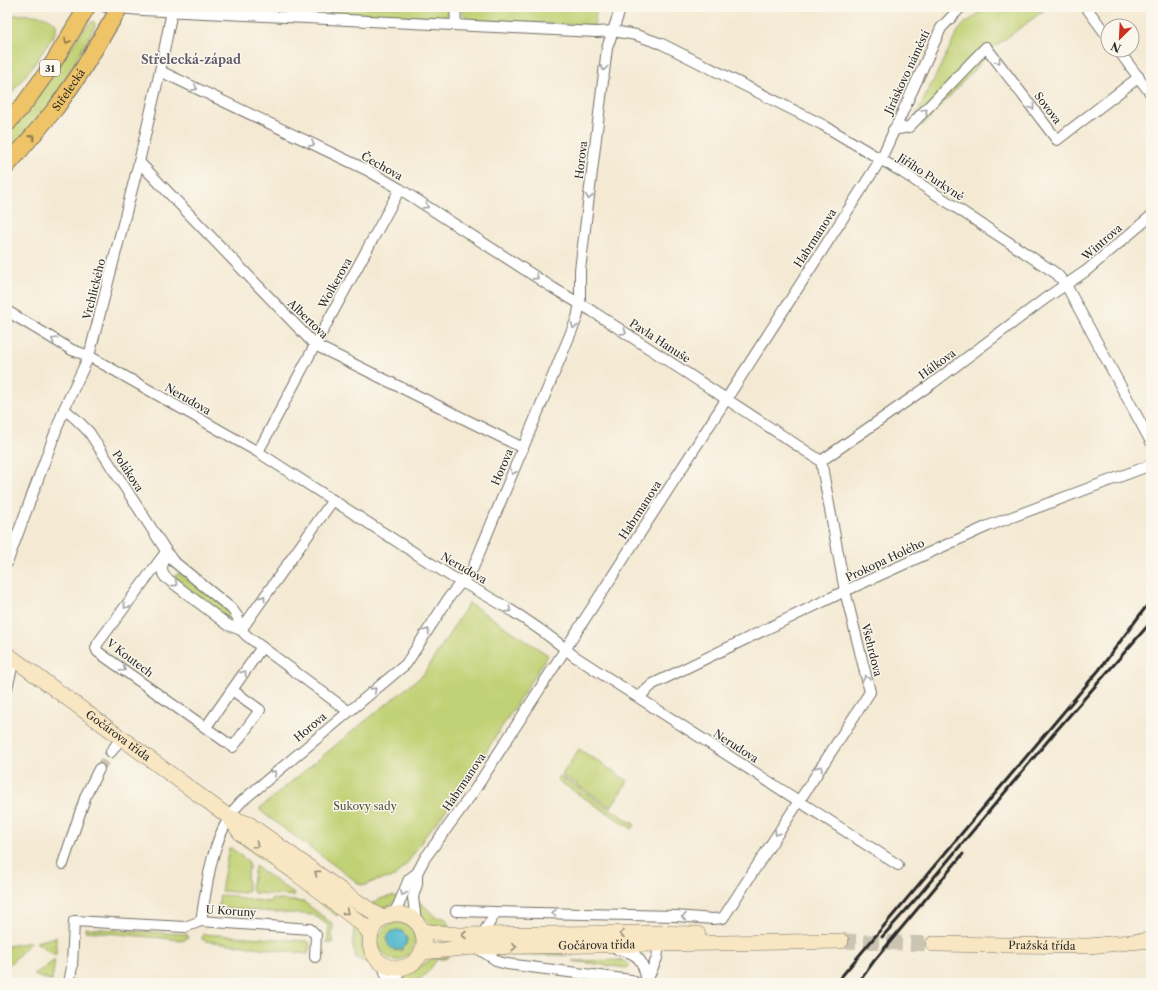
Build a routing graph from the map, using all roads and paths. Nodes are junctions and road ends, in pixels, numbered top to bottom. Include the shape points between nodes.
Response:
1 (87, 7) edge
2 (115, 7) edge
3 (455, 7) edge
4 (621, 7) edge
5 (960, 7) edge
6 (1086, 7) edge
7 (172, 11) junction
8 (302, 12) edge
9 (456, 24) junction
10 (1100, 26) edge
11 (613, 31) junction
12 (986, 47) joint
13 (1124, 58) edge
14 (160, 71) junction
15 (1138, 77) junction
16 (1151, 94) edge
17 (7, 124) edge
18 (893, 130) junction
19 (881, 159) junction
20 (139, 162) junction
21 (7, 166) edge
22 (400, 189) junction
23 (1151, 216) edge
24 (1066, 285) junction
25 (580, 304) junction
26 (7, 312) edge
27 (315, 345) junction
28 (89, 356) junction
29 (726, 398) junction
30 (64, 409) junction
31 (1151, 442) edge
32 (523, 448) junction
33 (258, 452) junction
34 (822, 461) junction
35 (1151, 465) edge
36 (332, 500) junction
37 (166, 552) junction
38 (7, 563) edge
39 (463, 582) junction
40 (845, 591) junction
41 (241, 630) junction
42 (262, 647) junction
43 (566, 649) junction
44 (11, 657) edge
45 (7, 688) edge
46 (232, 690) junction
47 (639, 698) junction
48 (348, 711) junction
49 (206, 728) junction
50 (121, 738) junction
51 (111, 752) tunnel mouth
52 (99, 769) tunnel mouth
53 (798, 800) junction
54 (229, 817) junction
55 (63, 864) dead end
56 (898, 865) dead end
57 (417, 873) junction
58 (456, 911) dead end
59 (496, 912) junction
60 (387, 917) junction
61 (201, 921) junction
62 (419, 926) junction
63 (371, 934) junction
64 (642, 934) junction
65 (1151, 940) edge
66 (479, 941) junction
67 (772, 941) junction
68 (841, 941) tunnel mouth
69 (932, 944) tunnel mouth
70 (659, 945) junction
71 (598, 946) junction
72 (422, 952) junction
73 (315, 957) dead end
74 (382, 963) junction
75 (402, 968) junction
76 (647, 982) edge
77 (70, 983) edge
78 (389, 983) edge
79 (393, 983) edge
80 (636, 983) edge

1 -> 17 main road, 31 via 50,68
2 - 7 street, Jiřího Purkyně
21 -> 2 main road, Střelecká / 31 via 56,108 81,72
3 - 9 street
4 - 11 street, Horova
5 - 18 street, Jiráskovo náměstí via 941,28
6 - 10 street
7 - 8 street, Jiřího Purkyně
7 - 14 street, Vrchlického
8 - 9 street, Jiřího Purkyně via 370,21
9 - 11 street, Jiřího Purkyně
11 - 19 street, Jiřího Purkyně via 636,35 662,44 823,124
11 -> 25 street, Horova via 607,48 580,270
12 -> 15 street, Sovova via 1057,140
18 -> 12 street, Jiráskovo náměstí via 909,127
13 - 15 street
14 - 20 street, Vrchlického
14 -> 22 street, Čechova via 367,170
15 - 16 street
18 - 19 street, Jiráskovo náměstí
19 - 24 street, Jiřího Purkyně via 1057,274
19 - 29 street, Habrmanova
20 - 27 street, Albertova
20 - 28 street, Vrchlického
22 -> 25 street, Čechova
22 - 27 street, Wolkerova
23 - 24 street, Wintrova
24 - 31 street, Jiřího Purkyně
24 - 34 street, Hálkova
25 -> 29 street, Pavla Hanuše
25 -> 32 street, Horova via 577,321
28 -> 26 street, Nerudova via 72,350
27 - 32 street, Albertova
27 - 33 street, Wolkerova
28 - 30 street, Vrchlického
28 - 33 street, Nerudova
29 - 34 street
29 - 43 street, Habrmanova
30 - 37 street, Polákova via 89,432
30 - 38 street, Vrchlického
32 -> 39 street, Horova via 473,568
33 - 36 street, Nerudova
34 - 40 street, Všehrdova
35 - 40 street, Prokopa Holého via 988,526
36 - 39 street, Nerudova
41 -> 36 street
37 - 41 street via 177,565 232,609
37 -> 41 street via 162,568 165,577 228,625
37 -> 49 street, V Koutech via 96,648 98,652
39 -> 43 street, Nerudova via 556,640
48 -> 39 street, Horova via 406,664 450,596
40 - 47 street, Prokopa Holého via 653,684
53 -> 40 street, Všehrdova via 870,692
41 - 42 street
46 -> 42 street
42 - 48 street
43 - 47 street, Nerudova
43 - 57 street, Habrmanova via 474,791
44 - 45 street
44 - 50 street, Gočárova třída
46 - 49 street
46 - 49 street, V Koutech via 260,710 233,747
47 - 53 street, Nerudova
54 -> 48 street, Horova via 244,798
50 - 51 street
50 - 54 street, Gočárova třída
52 - 55 street via 86,795
53 - 56 street, Nerudova
53 -> 59 street, Všehrdova via 723,918
60 -> 54 street, Gočárova třída via 348,896 249,824
54 - 61 street via 215,849
54 -> 63 street, Gočárova třída via 240,834 300,876
57 -> 60 street, Habrmanova via 409,879 398,906
57 - 62 street, Habrmanova via 413,897
58 - 59 street
59 - 66 street
60 - 62 street via 404,915
60 - 63 street via 373,928
61 - 73 street, U Koruny via 310,929 316,935
61 - 77 street, U Koruny via 185,927 74,921
66 -> 62 street, Gočárova třída
62 - 72 street via 424,942
63 - 74 street via 371,948 375,957
64 -> 66 street, Gočárova třída
64 - 67 street, Gočárova třída via 747,937
64 - 70 street
65 - 69 street, Pražská třída via 1089,946
66 -> 71 street, Gočárova třída
66 - 72 street, Gočárova třída
66 - 80 street via 499,962 630,980
67 - 68 street, Gočárova třída
67 - 70 street, Gočárova třída via 758,944
70 - 71 street, Gočárova třída
70 - 76 street via 657,958
71 - 76 street via 636,955 644,968
72 - 75 street via 412,964
74 - 75 street
74 - 78 street
75 - 79 street

